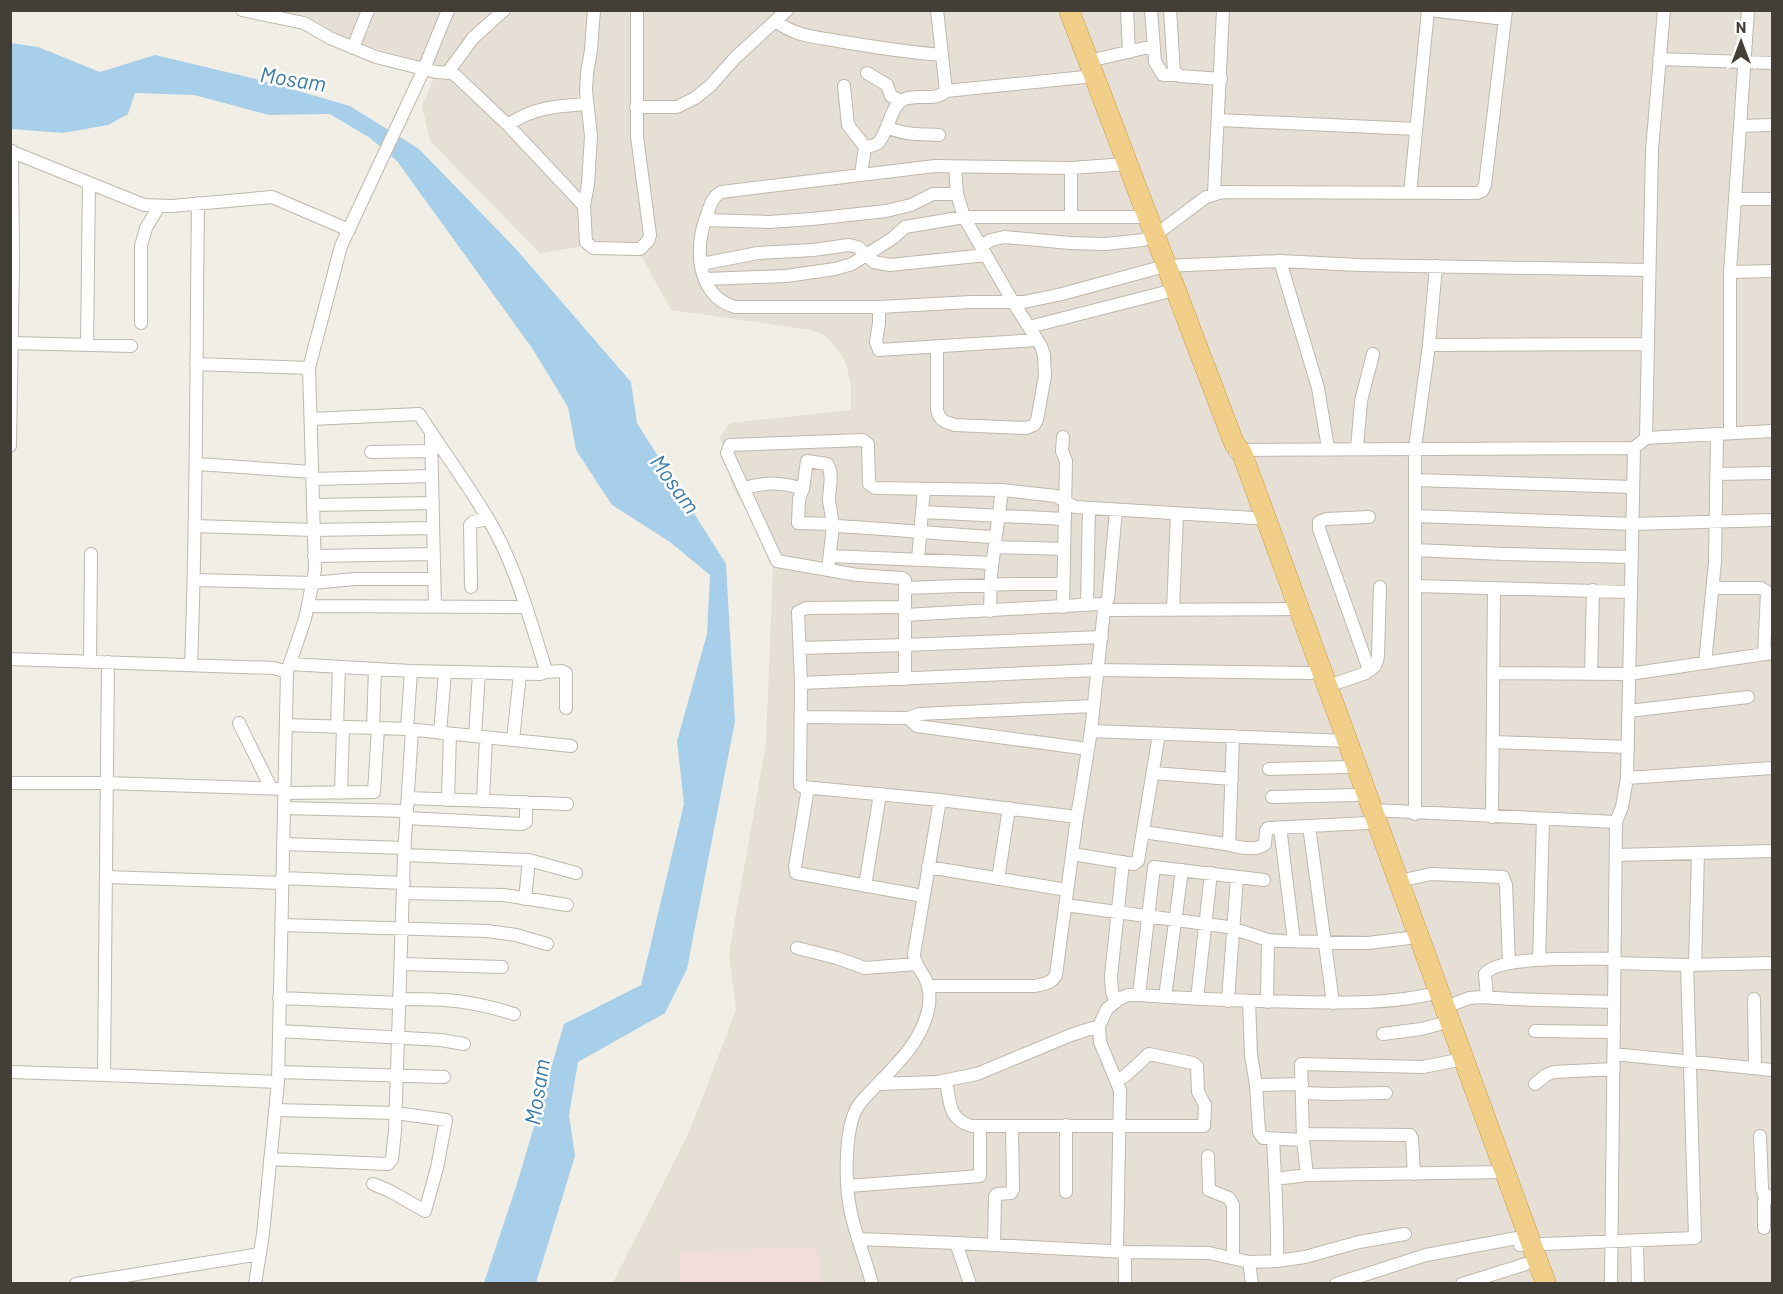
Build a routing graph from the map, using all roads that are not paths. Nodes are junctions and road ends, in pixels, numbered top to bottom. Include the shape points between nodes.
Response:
1 (242, 10) edge
2 (368, 10) edge
3 (448, 10) edge
4 (504, 10) edge
5 (637, 10) edge
6 (787, 10) edge
7 (937, 10) edge
8 (1069, 10) edge
9 (1127, 10) edge
10 (1151, 10) edge
11 (1170, 10) edge
12 (1223, 10) edge
13 (1429, 10) edge
14 (1664, 10) edge
15 (1748, 10) edge
16 (591, 11) edge
17 (1505, 15) edge
18 (776, 21) junction
19 (1153, 46) junction
20 (353, 48) junction
21 (1129, 52) junction
22 (942, 56) junction
23 (1659, 59) junction
24 (1744, 62) junction
25 (1773, 63) edge
26 (424, 69) junction
27 (1092, 69) junction
28 (448, 72) junction
29 (867, 73) dead end
30 (1176, 75) junction
31 (1221, 79) junction
32 (844, 86) dead end
33 (946, 91) junction
34 (901, 101) junction
35 (587, 104) junction
36 (636, 107) junction
37 (1219, 120) junction
38 (508, 125) junction
39 (1773, 125) edge
40 (1740, 126) junction
41 (887, 127) junction
42 (1416, 129) junction
43 (939, 135) dead end
44 (865, 147) junction
45 (11, 151) edge
46 (1127, 164) junction
47 (955, 167) junction
48 (1071, 168) junction
49 (861, 174) junction
50 (89, 183) junction
51 (1214, 193) junction
52 (1410, 193) junction
53 (957, 194) junction
54 (1735, 199) junction
55 (1773, 199) edge
56 (198, 203) junction
57 (159, 206) junction
58 (584, 206) junction
59 (891, 210) junction
60 (1071, 216) junction
61 (964, 217) junction
62 (1147, 217) junction
63 (705, 220) junction
64 (902, 228) junction
65 (12, 230) edge
66 (348, 230) junction
67 (1154, 236) junction
68 (983, 251) junction
69 (866, 255) junction
70 (1280, 261) junction
71 (700, 264) junction
72 (1165, 266) junction
73 (1436, 266) junction
74 (1649, 270) junction
75 (1773, 271) edge
76 (1730, 272) junction
77 (706, 279) junction
78 (1174, 290) junction
79 (1013, 302) junction
80 (879, 308) junction
81 (141, 323) dead end
82 (11, 325) edge
83 (1029, 327) junction
84 (1037, 340) junction
85 (12, 343) junction
86 (1648, 344) junction
87 (87, 345) junction
88 (1429, 345) junction
89 (131, 346) dead end
90 (937, 347) junction
91 (1372, 354) dead end
92 (196, 364) junction
93 (309, 368) junction
94 (310, 419) junction
95 (1773, 431) edge
96 (431, 433) junction
97 (1724, 434) junction
98 (1063, 437) dead end
99 (1646, 438) junction
100 (10, 446) edge
101 (1328, 448) junction
102 (1357, 448) junction
103 (1415, 448) junction
104 (1634, 448) junction
105 (1235, 449) junction
106 (432, 451) junction
107 (371, 452) dead end
108 (197, 464) junction
109 (1773, 473) edge
110 (1717, 474) junction
111 (312, 476) junction
112 (432, 477) junction
113 (1415, 480) junction
114 (1633, 487) junction
115 (745, 488) junction
116 (803, 489) junction
117 (924, 489) junction
118 (1002, 490) junction
119 (433, 503) junction
120 (1066, 503) junction
121 (313, 505) junction
122 (1089, 508) junction
123 (1116, 510) junction
124 (922, 512) junction
125 (1177, 514) junction
126 (998, 516) junction
127 (1414, 516) junction
128 (1260, 517) junction
129 (1369, 517) dead end
130 (488, 519) junction
131 (1065, 519) junction
132 (1773, 520) edge
133 (1716, 521) junction
134 (1633, 524) junction
135 (833, 525) junction
136 (195, 526) junction
137 (433, 528) junction
138 (314, 530) junction
139 (920, 531) junction
140 (996, 542) junction
141 (1065, 549) junction
142 (1414, 550) junction
143 (91, 554) dead end
144 (434, 554) junction
145 (314, 555) junction
146 (830, 556) junction
147 (1632, 557) junction
148 (918, 559) junction
149 (992, 563) junction
150 (828, 570) junction
151 (434, 579) junction
152 (194, 580) junction
153 (312, 583) junction
154 (1063, 584) junction
155 (991, 585) junction
156 (1380, 586) dead end
157 (1414, 586) junction
158 (471, 587) dead end
159 (905, 588) junction
160 (1494, 588) junction
161 (1713, 588) junction
162 (1593, 590) junction
163 (1631, 592) junction
164 (1087, 605) junction
165 (308, 606) junction
166 (435, 607) junction
167 (526, 607) junction
168 (1063, 607) junction
169 (1104, 608) junction
170 (1294, 609) junction
171 (1173, 610) junction
172 (905, 611) junction
173 (990, 611) junction
174 (1102, 637) junction
175 (905, 645) junction
176 (800, 648) junction
177 (1768, 653) edge
178 (10, 659) edge
179 (90, 662) junction
180 (108, 662) junction
181 (1705, 663) junction
182 (191, 665) junction
183 (339, 667) junction
184 (289, 668) junction
185 (375, 669) junction
186 (1097, 670) junction
187 (1368, 670) junction
188 (411, 671) junction
189 (445, 672) junction
190 (544, 672) junction
191 (479, 673) junction
192 (1311, 673) junction
193 (1495, 673) junction
194 (520, 674) junction
195 (1591, 674) junction
196 (1629, 674) junction
197 (905, 679) junction
198 (801, 683) junction
199 (1328, 686) junction
200 (1748, 697) dead end
201 (1093, 706) junction
202 (566, 708) dead end
203 (1629, 711) junction
204 (801, 717) junction
205 (908, 718) junction
206 (239, 723) dead end
207 (287, 724) junction
208 (340, 727) junction
209 (376, 728) junction
210 (410, 730) junction
211 (1091, 731) junction
212 (445, 733) junction
213 (1159, 734) junction
214 (1233, 736) junction
215 (480, 737) junction
216 (513, 740) junction
217 (1342, 741) junction
218 (1494, 742) junction
219 (571, 746) dead end
220 (1628, 747) junction
221 (1088, 749) junction
222 (1346, 767) junction
223 (1773, 768) edge
224 (1269, 769) dead end
225 (1153, 772) junction
226 (1627, 778) junction
227 (1232, 779) junction
228 (10, 783) edge
229 (106, 783) junction
230 (271, 788) junction
231 (808, 788) junction
232 (285, 791) junction
233 (341, 793) junction
234 (880, 794) junction
235 (1356, 795) junction
236 (1272, 797) dead end
237 (448, 800) junction
238 (940, 800) junction
239 (483, 801) junction
240 (526, 802) junction
241 (567, 804) dead end
242 (284, 808) junction
243 (1009, 808) junction
244 (407, 809) junction
245 (1414, 814) junction
246 (1077, 817) junction
247 (1370, 817) junction
248 (1492, 817) junction
249 (1543, 819) junction
250 (1616, 822) junction
251 (1309, 826) junction
252 (1280, 827) junction
253 (1143, 832) junction
254 (283, 844) junction
255 (1229, 844) junction
256 (405, 851) junction
257 (1773, 851) edge
258 (1698, 853) junction
259 (1072, 854) junction
260 (1616, 855) junction
261 (529, 860) junction
262 (1123, 862) junction
263 (928, 867) junction
264 (1182, 870) junction
265 (576, 873) dead end
266 (1211, 873) junction
267 (106, 877) junction
268 (1237, 877) junction
269 (998, 879) junction
270 (1264, 880) dead end
271 (1399, 880) junction
272 (282, 881) junction
273 (865, 886) junction
274 (403, 888) junction
275 (1067, 890) junction
276 (923, 896) junction
277 (525, 899) junction
278 (567, 905) dead end
279 (1065, 905) junction
280 (1118, 912) junction
281 (1148, 916) junction
282 (1176, 920) junction
283 (1204, 924) junction
284 (281, 925) junction
285 (402, 928) junction
286 (1233, 928) junction
287 (1409, 938) junction
288 (1268, 940) junction
289 (1294, 941) junction
290 (1324, 942) junction
291 (547, 944) dead end
292 (797, 948) dead end
293 (1539, 960) junction
294 (1615, 961) junction
295 (1509, 963) junction
296 (1773, 963) edge
297 (401, 964) junction
298 (916, 964) junction
299 (1691, 965) junction
300 (502, 967) dead end
301 (928, 986) junction
302 (1138, 995) junction
303 (1166, 997) junction
304 (279, 998) junction
305 (1487, 998) junction
306 (1197, 999) junction
307 (1754, 999) dead end
308 (400, 1001) junction
309 (1228, 1001) junction
310 (1248, 1001) junction
311 (1116, 1002) junction
312 (1267, 1002) junction
313 (1614, 1002) junction
314 (1333, 1003) junction
315 (1439, 1004) junction
316 (514, 1014) dead end
317 (1099, 1026) junction
318 (279, 1031) junction
319 (1535, 1031) dead end
320 (1614, 1032) junction
321 (1383, 1034) dead end
322 (398, 1038) junction
323 (464, 1044) dead end
324 (1614, 1054) junction
325 (1458, 1060) junction
326 (1690, 1062) junction
327 (1755, 1068) junction
328 (1614, 1069) junction
329 (1773, 1070) edge
330 (10, 1072) edge
331 (397, 1074) junction
332 (104, 1075) junction
333 (278, 1077) junction
334 (444, 1077) dead end
335 (946, 1081) junction
336 (1116, 1081) junction
337 (879, 1084) junction
338 (1535, 1084) dead end
339 (1256, 1085) junction
340 (1302, 1088) junction
341 (1386, 1092) dead end
342 (275, 1110) junction
343 (396, 1113) junction
344 (1066, 1125) junction
345 (1119, 1125) junction
346 (980, 1126) junction
347 (1012, 1126) junction
348 (1760, 1136) dead end
349 (1303, 1137) junction
350 (1273, 1139) junction
351 (1208, 1156) dead end
352 (270, 1159) junction
353 (1500, 1172) junction
354 (1414, 1174) junction
355 (1307, 1175) junction
356 (1275, 1179) junction
357 (373, 1184) dead end
358 (848, 1186) junction
359 (1066, 1191) dead end
360 (1769, 1198) edge
361 (1764, 1228) dead end
362 (1405, 1234) dead end
363 (859, 1239) junction
364 (1637, 1241) junction
365 (1612, 1242) junction
366 (957, 1244) junction
367 (994, 1245) junction
368 (1524, 1248) junction
369 (1122, 1251) junction
370 (260, 1254) junction
371 (1233, 1258) junction
372 (1277, 1261) junction
373 (1248, 1262) junction
374 (76, 1284) edge
375 (255, 1284) edge
376 (872, 1284) edge
377 (970, 1284) edge
378 (1125, 1284) edge
379 (1252, 1284) edge
380 (1336, 1284) edge
381 (1462, 1284) edge
382 (1533, 1284) edge
383 (1546, 1284) edge
384 (1611, 1284) edge
385 (1638, 1284) edge

1 - 20 street via 304,23
2 - 20 street
3 - 26 street
4 - 28 street via 472,38
5 - 36 street
6 - 18 street
7 - 22 street
8 - 27 highway
9 - 21 street
10 - 19 street
11 - 30 street
12 - 31 street
13 - 17 street
13 - 42 street
14 - 23 street
15 - 24 street
16 - 35 street
17 - 52 street via 1482,191 1469,195
18 - 22 street via 788,30 808,36
18 - 36 street via 710,86 683,106
19 - 21 street
19 - 30 street via 1159,71
20 - 26 street
21 - 27 street
22 - 33 street
23 - 24 street
23 - 74 street
24 - 25 street
24 - 40 street
26 - 28 street
26 - 66 street
27 - 33 street
27 - 46 highway
28 - 38 street
29 - 34 street via 887,85 891,96
30 - 31 street
31 - 37 street
32 - 44 street via 848,125
33 - 34 street via 938,96
34 - 41 street
35 - 38 street via 540,109
35 - 58 street via 591,136
36 - 58 street via 650,226 648,241 640,249 589,247
37 - 42 street
37 - 51 street
38 - 58 street
39 - 40 street
40 - 54 street
41 - 43 street
41 - 44 street via 877,143
42 - 52 street
44 - 49 street
45 - 50 street
45 - 65 street
46 - 48 street
46 - 62 highway
47 - 48 street
47 - 49 street
47 - 53 street
48 - 60 street
49 - 63 street via 721,192 714,198
50 - 57 street via 144,205
50 - 87 street
51 - 52 street
51 - 67 street
53 - 59 street via 933,194
53 - 61 street
54 - 55 street
54 - 76 street
56 - 57 street
56 - 66 street via 272,197
56 - 92 street
57 - 81 street via 141,246
59 - 63 street via 796,221
59 - 64 street
60 - 61 street
60 - 62 street
61 - 64 street
61 - 68 street
62 - 67 highway
63 - 71 street via 699,244
64 - 69 street
65 - 82 street
66 - 93 street
67 - 68 street via 1105,244 1004,237 991,240
67 - 72 highway
68 - 69 street via 890,265 874,262
68 - 79 street
69 - 71 street via 849,245 758,253
69 - 77 street via 852,264 813,273
70 - 72 street
70 - 73 street
70 - 101 street via 1318,388
71 - 77 street
72 - 78 highway
72 - 79 street via 1062,294
73 - 74 street
73 - 88 street
74 - 86 street
75 - 76 street
76 - 97 street
77 - 80 street via 714,295 735,307
78 - 83 street
78 - 105 highway
79 - 80 street
79 - 83 street
80 - 90 street via 879,350
82 - 85 street
83 - 84 street
84 - 90 street
84 - 90 street via 1044,355 1044,389 1037,420 1026,428 955,425 939,418
85 - 87 street
85 - 100 street
86 - 88 street
86 - 99 street
87 - 89 street
88 - 103 street
91 - 102 street via 1361,401
92 - 93 street
92 - 108 street
93 - 94 street
94 - 96 street via 418,414
94 - 111 street
95 - 97 street
96 - 106 street
96 - 130 street
97 - 99 street
97 - 110 street
98 - 120 street
99 - 104 street
101 - 102 street
101 - 105 street
102 - 103 street
103 - 104 street
103 - 113 street
104 - 114 street
105 - 128 highway
106 - 107 street
106 - 112 street
108 - 111 street
108 - 136 street
109 - 110 street
110 - 133 street
111 - 112 street
111 - 121 street
112 - 119 street
113 - 114 street
113 - 127 street
114 - 134 street
115 - 116 street via 779,483
115 - 117 street via 727,453 730,445 863,440 868,444 871,486
115 - 150 street via 777,561
116 - 135 street via 798,523
116 - 135 street via 807,461 830,466
117 - 118 street
117 - 124 street
118 - 120 street via 1056,496
118 - 126 street
119 - 121 street
119 - 137 street
120 - 122 street
120 - 131 street
121 - 138 street
122 - 123 street
122 - 164 street
123 - 125 street
123 - 169 street
124 - 126 street
124 - 139 street
125 - 128 street
125 - 171 street
126 - 131 street
126 - 140 street
127 - 134 street
127 - 142 street
128 - 170 highway
129 - 187 street via 1326,519 1318,525
130 - 158 street via 470,525
130 - 167 street
131 - 141 street
132 - 133 street
133 - 134 street
133 - 161 street
134 - 147 street
135 - 139 street
135 - 146 street
136 - 138 street
136 - 152 street
137 - 138 street
137 - 144 street
138 - 145 street
139 - 140 street
139 - 148 street
140 - 141 street
140 - 149 street
141 - 154 street
142 - 147 street
142 - 157 street
143 - 179 street
144 - 145 street
144 - 151 street
145 - 153 street
146 - 148 street
146 - 150 street
147 - 163 street
148 - 149 street
149 - 155 street
150 - 159 street via 902,578
151 - 153 street
151 - 166 street
152 - 153 street
152 - 182 street
153 - 165 street
154 - 155 street
154 - 168 street
155 - 159 street
155 - 173 street
156 - 187 street via 1377,663
157 - 160 street
157 - 245 street
159 - 172 street
160 - 162 street
160 - 193 street
161 - 177 street via 1761,588 1767,592
161 - 181 street
162 - 163 street
162 - 195 street
163 - 196 street
164 - 168 street
164 - 169 street
165 - 166 street
165 - 184 street
166 - 167 street
167 - 190 street
168 - 173 street
169 - 171 street
169 - 174 street
170 - 171 street
170 - 192 highway
170 - 199 highway
172 - 173 street
172 - 175 street
172 - 176 street via 800,610
174 - 175 street
174 - 186 street
175 - 176 street
175 - 197 street
176 - 198 street
177 - 181 street
178 - 179 street
179 - 180 street
180 - 182 street
180 - 229 street
181 - 196 street
182 - 184 street
183 - 184 street
183 - 185 street
183 - 208 street
184 - 207 street
185 - 188 street
185 - 209 street
186 - 192 street
186 - 197 street
186 - 201 street
187 - 199 street
188 - 189 street
188 - 210 street
189 - 191 street
189 - 212 street
190 - 194 street
190 - 202 street via 566,673
191 - 194 street
191 - 215 street
192 - 217 highway
193 - 195 street
193 - 218 street
194 - 216 street
195 - 196 street
196 - 203 street
197 - 198 street
198 - 204 street
199 - 217 highway
200 - 203 street
201 - 205 street via 919,714
201 - 211 street
203 - 220 street
204 - 205 street
204 - 231 street via 799,781
205 - 221 street via 917,726
206 - 230 street
207 - 208 street
207 - 232 street
208 - 209 street
208 - 233 street
209 - 210 street
209 - 233 street via 374,792
210 - 212 street
210 - 244 street
211 - 213 street
211 - 221 street
212 - 215 street
212 - 237 street
213 - 214 street
213 - 225 street
214 - 217 street
214 - 227 street
215 - 216 street
215 - 239 street
216 - 219 street
217 - 222 highway
217 - 247 highway
218 - 220 street
218 - 248 street
220 - 226 street
221 - 246 street
222 - 224 street
222 - 235 highway
223 - 226 street
225 - 227 street
225 - 253 street
226 - 250 street
227 - 255 street
228 - 229 street
229 - 230 street
229 - 267 street
230 - 232 street
231 - 234 street
231 - 273 street via 795,871
232 - 233 street
232 - 242 street
234 - 238 street
234 - 273 street
235 - 236 street
235 - 247 highway
237 - 239 street
237 - 244 street
238 - 243 street
238 - 263 street
239 - 240 street
240 - 241 street
240 - 244 street via 526,822 522,824
242 - 244 street
242 - 254 street
243 - 246 street
243 - 269 street
244 - 256 street
245 - 247 street
245 - 248 street
246 - 259 street
247 - 251 street
247 - 271 highway
247 - 287 highway
248 - 249 street
249 - 250 street
249 - 293 street
250 - 260 street
251 - 252 street
251 - 290 street
252 - 255 street via 1267,829 1263,847
252 - 289 street
253 - 255 street
253 - 262 street via 1138,861
254 - 256 street
254 - 272 street
256 - 261 street
256 - 274 street
257 - 258 street
258 - 260 street
258 - 299 street
259 - 262 street
259 - 275 street
260 - 294 street
261 - 265 street
261 - 277 street
262 - 280 street
263 - 269 street
263 - 276 street
264 - 266 street
264 - 281 street via 1153,868
264 - 282 street
266 - 268 street
266 - 283 street
267 - 272 street
267 - 332 street
268 - 270 street
268 - 286 street
269 - 275 street
271 - 295 street via 1431,874 1503,877
271 - 315 highway
272 - 274 street
272 - 284 street
273 - 276 street
274 - 277 street
274 - 285 street
275 - 279 street
276 - 298 street via 914,954
277 - 278 street
279 - 280 street
279 - 301 street via 1056,975 1050,982 1035,986
280 - 281 street
280 - 311 street via 1111,982
281 - 282 street
281 - 302 street
282 - 283 street
282 - 303 street
283 - 286 street
283 - 306 street
284 - 285 street
284 - 304 street
285 - 291 street via 487,931
285 - 297 street
286 - 288 street
286 - 309 street
287 - 290 street via 1368,943
287 - 315 highway
288 - 289 street
288 - 312 street
289 - 290 street
290 - 314 street
292 - 298 street via 865,968
293 - 294 street
293 - 295 street
294 - 299 street
294 - 313 street
295 - 305 street via 1486,972
296 - 299 street
297 - 300 street
297 - 308 street
298 - 301 street
299 - 326 street
301 - 337 street via 929,1005 921,1027 907,1053
302 - 303 street
302 - 311 street via 1128,995
303 - 306 street
304 - 308 street
304 - 318 street
305 - 313 street
305 - 315 street
306 - 309 street
307 - 327 street
308 - 316 street via 466,1001
308 - 322 street
309 - 310 street
310 - 312 street
310 - 339 street
311 - 317 street via 1107,1009
312 - 314 street
313 - 320 street
314 - 315 street via 1411,999
315 - 321 street via 1421,1029
315 - 325 highway
317 - 335 street via 977,1074
317 - 336 street via 1100,1042
318 - 322 street
318 - 333 street
319 - 320 street
320 - 324 street
322 - 323 street
322 - 331 street
324 - 326 street
324 - 328 street
325 - 340 street via 1400,1068 1301,1064
325 - 353 highway
326 - 327 street
326 - 364 street via 1695,1238
327 - 329 street
328 - 338 street via 1554,1072
328 - 365 street
330 - 332 street
331 - 333 street
331 - 334 street
331 - 343 street
332 - 333 street
333 - 342 street
335 - 337 street
335 - 346 street via 954,1116 963,1124
336 - 345 street via 1120,1090
336 - 345 street via 1149,1054 1193,1063 1197,1066 1198,1094 1205,1105 1202,1127
337 - 358 street via 852,1117
339 - 340 street
339 - 350 street via 1259,1132 1263,1138
340 - 341 street via 1331,1094
340 - 349 street
342 - 343 street
342 - 352 street
343 - 352 street via 392,1159 388,1164
343 - 357 street via 447,1122 426,1210
344 - 345 street
344 - 347 street
344 - 359 street
345 - 369 street
346 - 347 street
346 - 358 street via 980,1176
347 - 367 street via 1013,1190 995,1196
348 - 360 street via 1762,1188
349 - 350 street
349 - 354 street via 1410,1136
349 - 355 street
350 - 356 street
351 - 371 street via 1209,1190 1229,1198 1233,1205
352 - 370 street
353 - 354 street
353 - 368 highway
354 - 355 street
355 - 356 street
356 - 372 street
358 - 363 street via 850,1211
360 - 361 street
362 - 372 street
363 - 366 street
363 - 376 street
364 - 365 street
364 - 385 street
365 - 368 street
365 - 384 street
366 - 367 street
366 - 377 street
367 - 369 street
368 - 380 street via 1419,1257
368 - 381 street
368 - 382 highway
368 - 383 highway
369 - 371 street via 1209,1253
369 - 378 street
370 - 374 street
370 - 375 street
371 - 373 street
372 - 373 street
373 - 379 street

